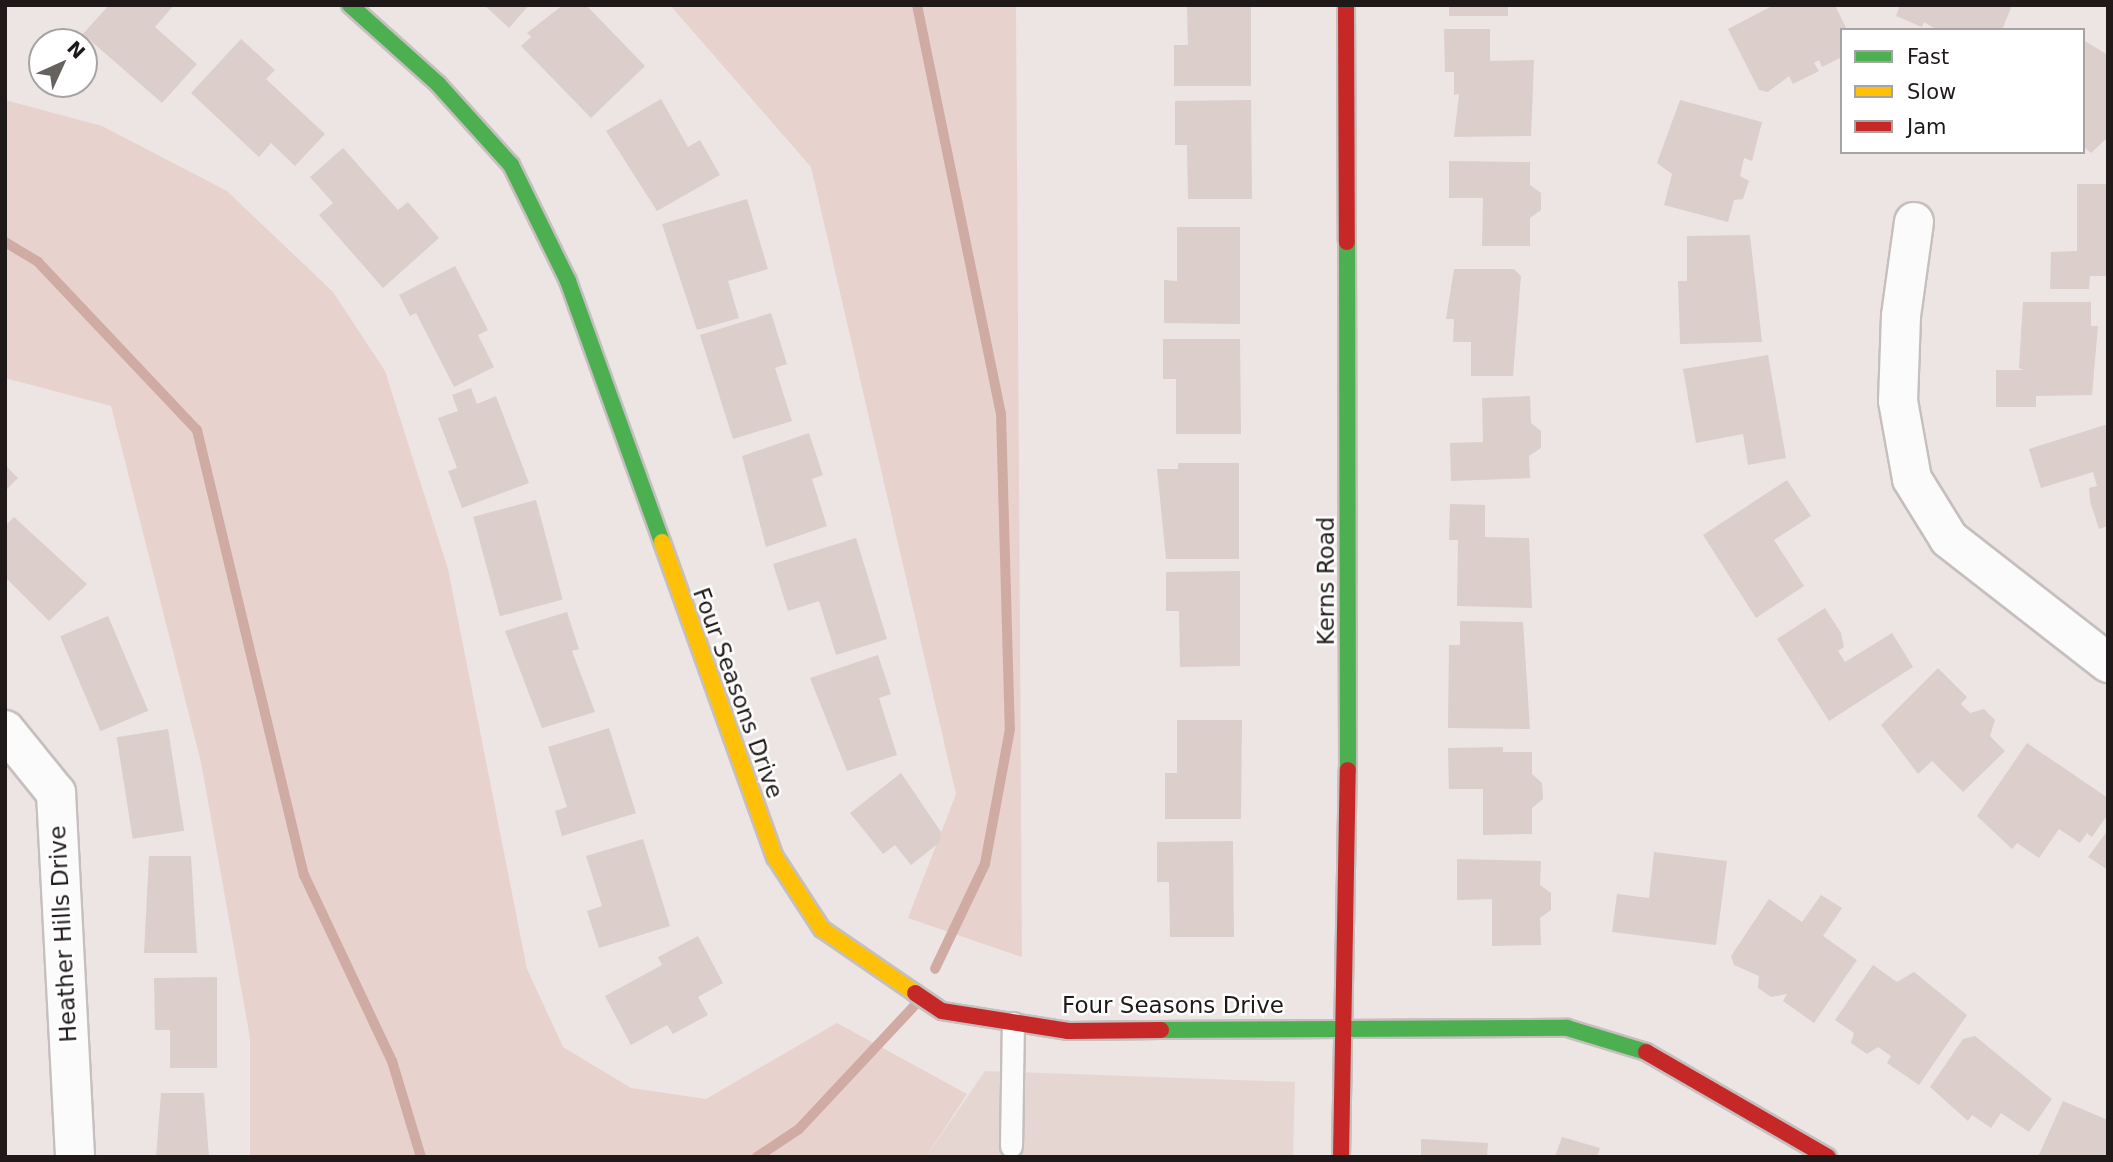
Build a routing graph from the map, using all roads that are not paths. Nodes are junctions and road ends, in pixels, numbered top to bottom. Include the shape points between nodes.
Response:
1 (350, 5) edge
2 (1346, 5) edge
3 (1914, 222) dead end
4 (2108, 663) edge
5 (5, 730) edge
6 (1013, 1023) junction
7 (1345, 1026) junction
8 (1012, 1146) dead end
9 (75, 1157) edge
10 (1341, 1157) edge
11 (1828, 1157) edge

1 - 6 street, Four Seasons Drive via 438,84 511,164 568,281 699,657 782,867 822,929 931,1003
2 - 7 street, Kerns Road
3 - 4 street via 1901,316 1898,401 1912,480 1949,540
5 - 9 street, Heather Hills Drive via 56,793
6 - 7 street, Four Seasons Drive via 1068,1031
6 - 8 lane
7 - 10 street, Kerns Road
7 - 11 street, Four Seasons Drive via 1567,1028 1661,1057

